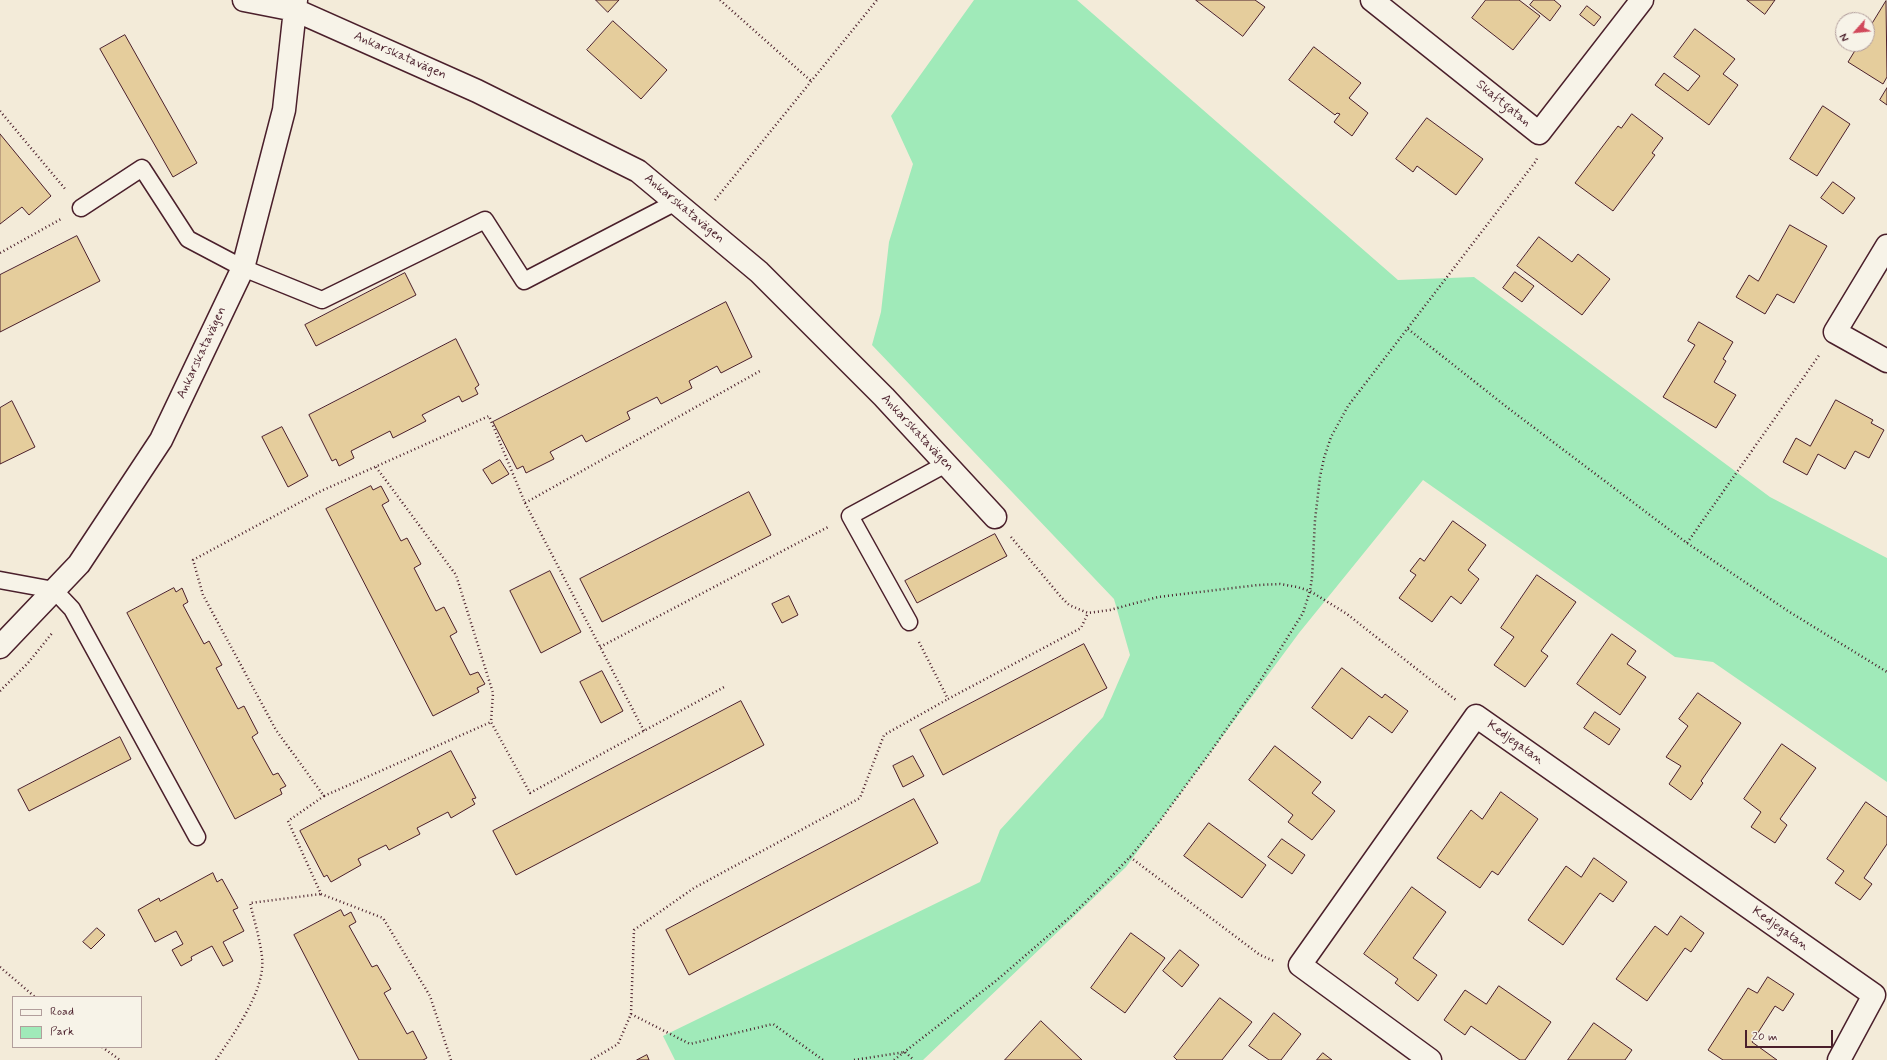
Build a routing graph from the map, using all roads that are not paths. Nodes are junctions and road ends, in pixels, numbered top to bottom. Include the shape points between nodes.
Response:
1 (244, 0) edge
2 (1372, 0) edge
3 (1642, 0) edge
4 (295, 5) edge
5 (676, 202) junction
6 (81, 208) road end
7 (1887, 246) edge
8 (243, 268) junction
9 (1887, 361) edge
10 (946, 464) junction
11 (995, 517) road end
12 (0, 580) edge
13 (54, 590) junction
14 (909, 622) road end
15 (0, 647) edge
16 (197, 837) dead end
17 (1430, 1060) edge
18 (1839, 1060) edge

1 - 4 street
2 - 3 street, Skaftgatan via 1539,133
4 - 5 street, Ankarskatavägen via 638,171
4 - 8 street, Ankarskatavägen via 284,110
5 - 8 lane via 524,281 485,220 322,300
5 - 10 street, Ankarskatavägen via 760,272 884,397
6 - 8 lane via 142,168 188,238
7 - 9 street via 1835,332
8 - 13 street, Ankarskatavägen via 161,440 79,564
10 - 11 street, Ankarskatavägen
10 - 14 lane via 850,516
12 - 13 lane
13 - 15 street, Ankarskatavägen
13 - 16 lane via 72,610
17 - 18 street, Kedjegatan via 1300,965 1476,716 1874,995

